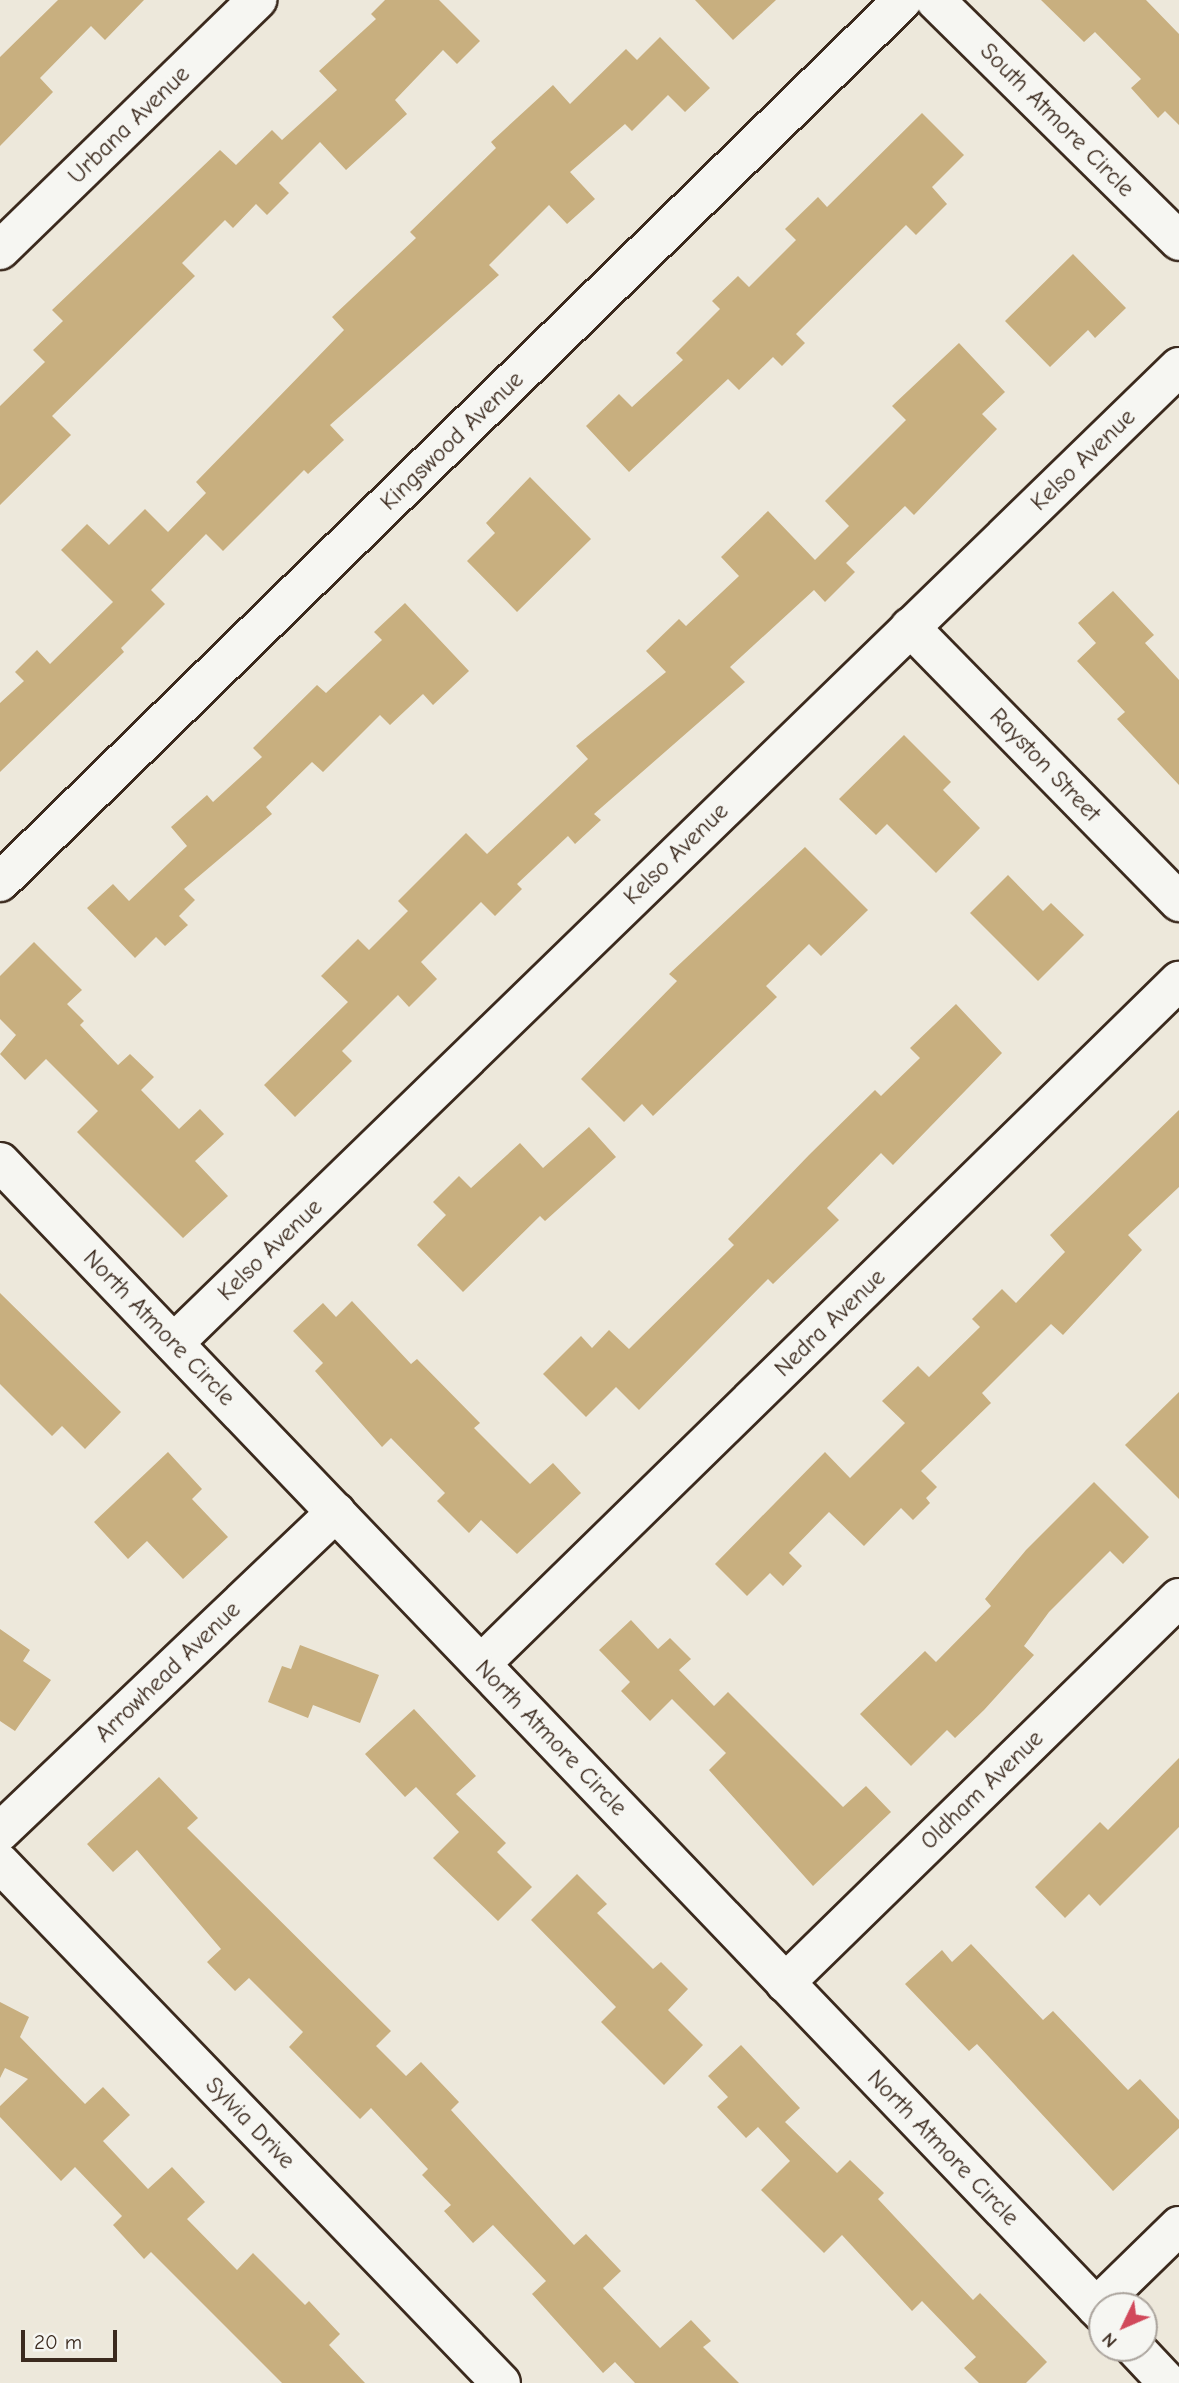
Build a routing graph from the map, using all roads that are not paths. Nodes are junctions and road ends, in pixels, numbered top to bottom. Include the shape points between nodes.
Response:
1 (257, 0) edge
2 (903, 0) edge
3 (935, 0) edge
4 (1179, 241) edge
5 (0, 250) edge
6 (1179, 367) edge
7 (910, 627) junction
8 (0, 882) edge
9 (1179, 902) edge
10 (1179, 981) edge
11 (0, 1162) edge
12 (174, 1343) junction
13 (336, 1512) junction
14 (1179, 1598) edge
15 (481, 1664) junction
16 (0, 1832) edge
17 (0, 1863) edge
18 (785, 1983) junction
19 (1179, 2226) edge
20 (1116, 2292) edge
21 (1088, 2299) edge
22 (1148, 2362) edge
23 (501, 2383) edge
24 (1168, 2383) edge

1 - 5 street, Urbana Avenue
2 - 8 street, Kingswood Avenue
3 - 4 street, South Atmore Circle
6 - 7 street, Kelso Avenue
7 - 9 street, Rayston Street
7 - 12 street, Kelso Avenue
10 - 15 street, Nedra Avenue
11 - 12 street, North Atmore Circle
12 - 13 street, North Atmore Circle
13 - 15 street, North Atmore Circle
13 - 16 street, Arrowhead Avenue
14 - 18 street, Oldham Avenue
15 - 18 street, North Atmore Circle
17 - 23 street, Sylvia Drive
18 - 21 street, North Atmore Circle
19 - 20 street
22 - 24 street

